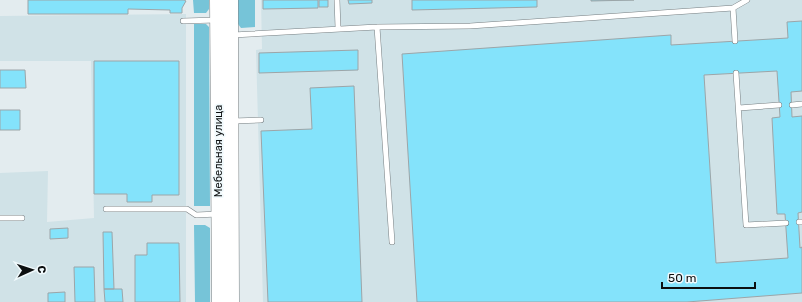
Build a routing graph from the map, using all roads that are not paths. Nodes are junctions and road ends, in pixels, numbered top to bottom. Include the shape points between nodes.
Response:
1 (217, 0) edge
2 (231, 0) edge
3 (337, 0) edge
4 (747, 0) edge
5 (733, 8) junction
6 (224, 20) junction
7 (183, 21) dead end
8 (377, 27) junction
9 (338, 28) junction
10 (224, 35) junction
11 (735, 41) dead end
12 (736, 73) dead end
13 (802, 104) edge
14 (779, 105) dead end
15 (792, 105) dead end
16 (739, 108) junction
17 (231, 120) junction
18 (261, 120) dead end
19 (106, 209) dead end
20 (225, 214) junction
21 (0, 218) edge
22 (22, 218) dead end
23 (786, 223) dead end
24 (392, 242) dead end
25 (219, 302) edge
26 (232, 302) edge

1 - 6 street, Мебельная улица
2 - 6 street, Мебельная улица
3 - 9 lane
4 - 5 lane
5 - 8 lane via 470,26
5 - 11 lane
6 - 7 lane
6 - 10 street, Мебельная улица
8 - 9 lane
8 - 24 lane
9 - 10 lane
10 - 17 street, Мебельная улица
10 - 20 street, Мебельная улица
12 - 16 lane
13 - 15 lane
14 - 16 lane
16 - 23 lane via 746,225
17 - 18 lane
17 - 20 street, Мебельная улица
19 - 20 lane via 187,209 196,215
20 - 25 street, Мебельная улица
20 - 26 street, Мебельная улица
21 - 22 lane

